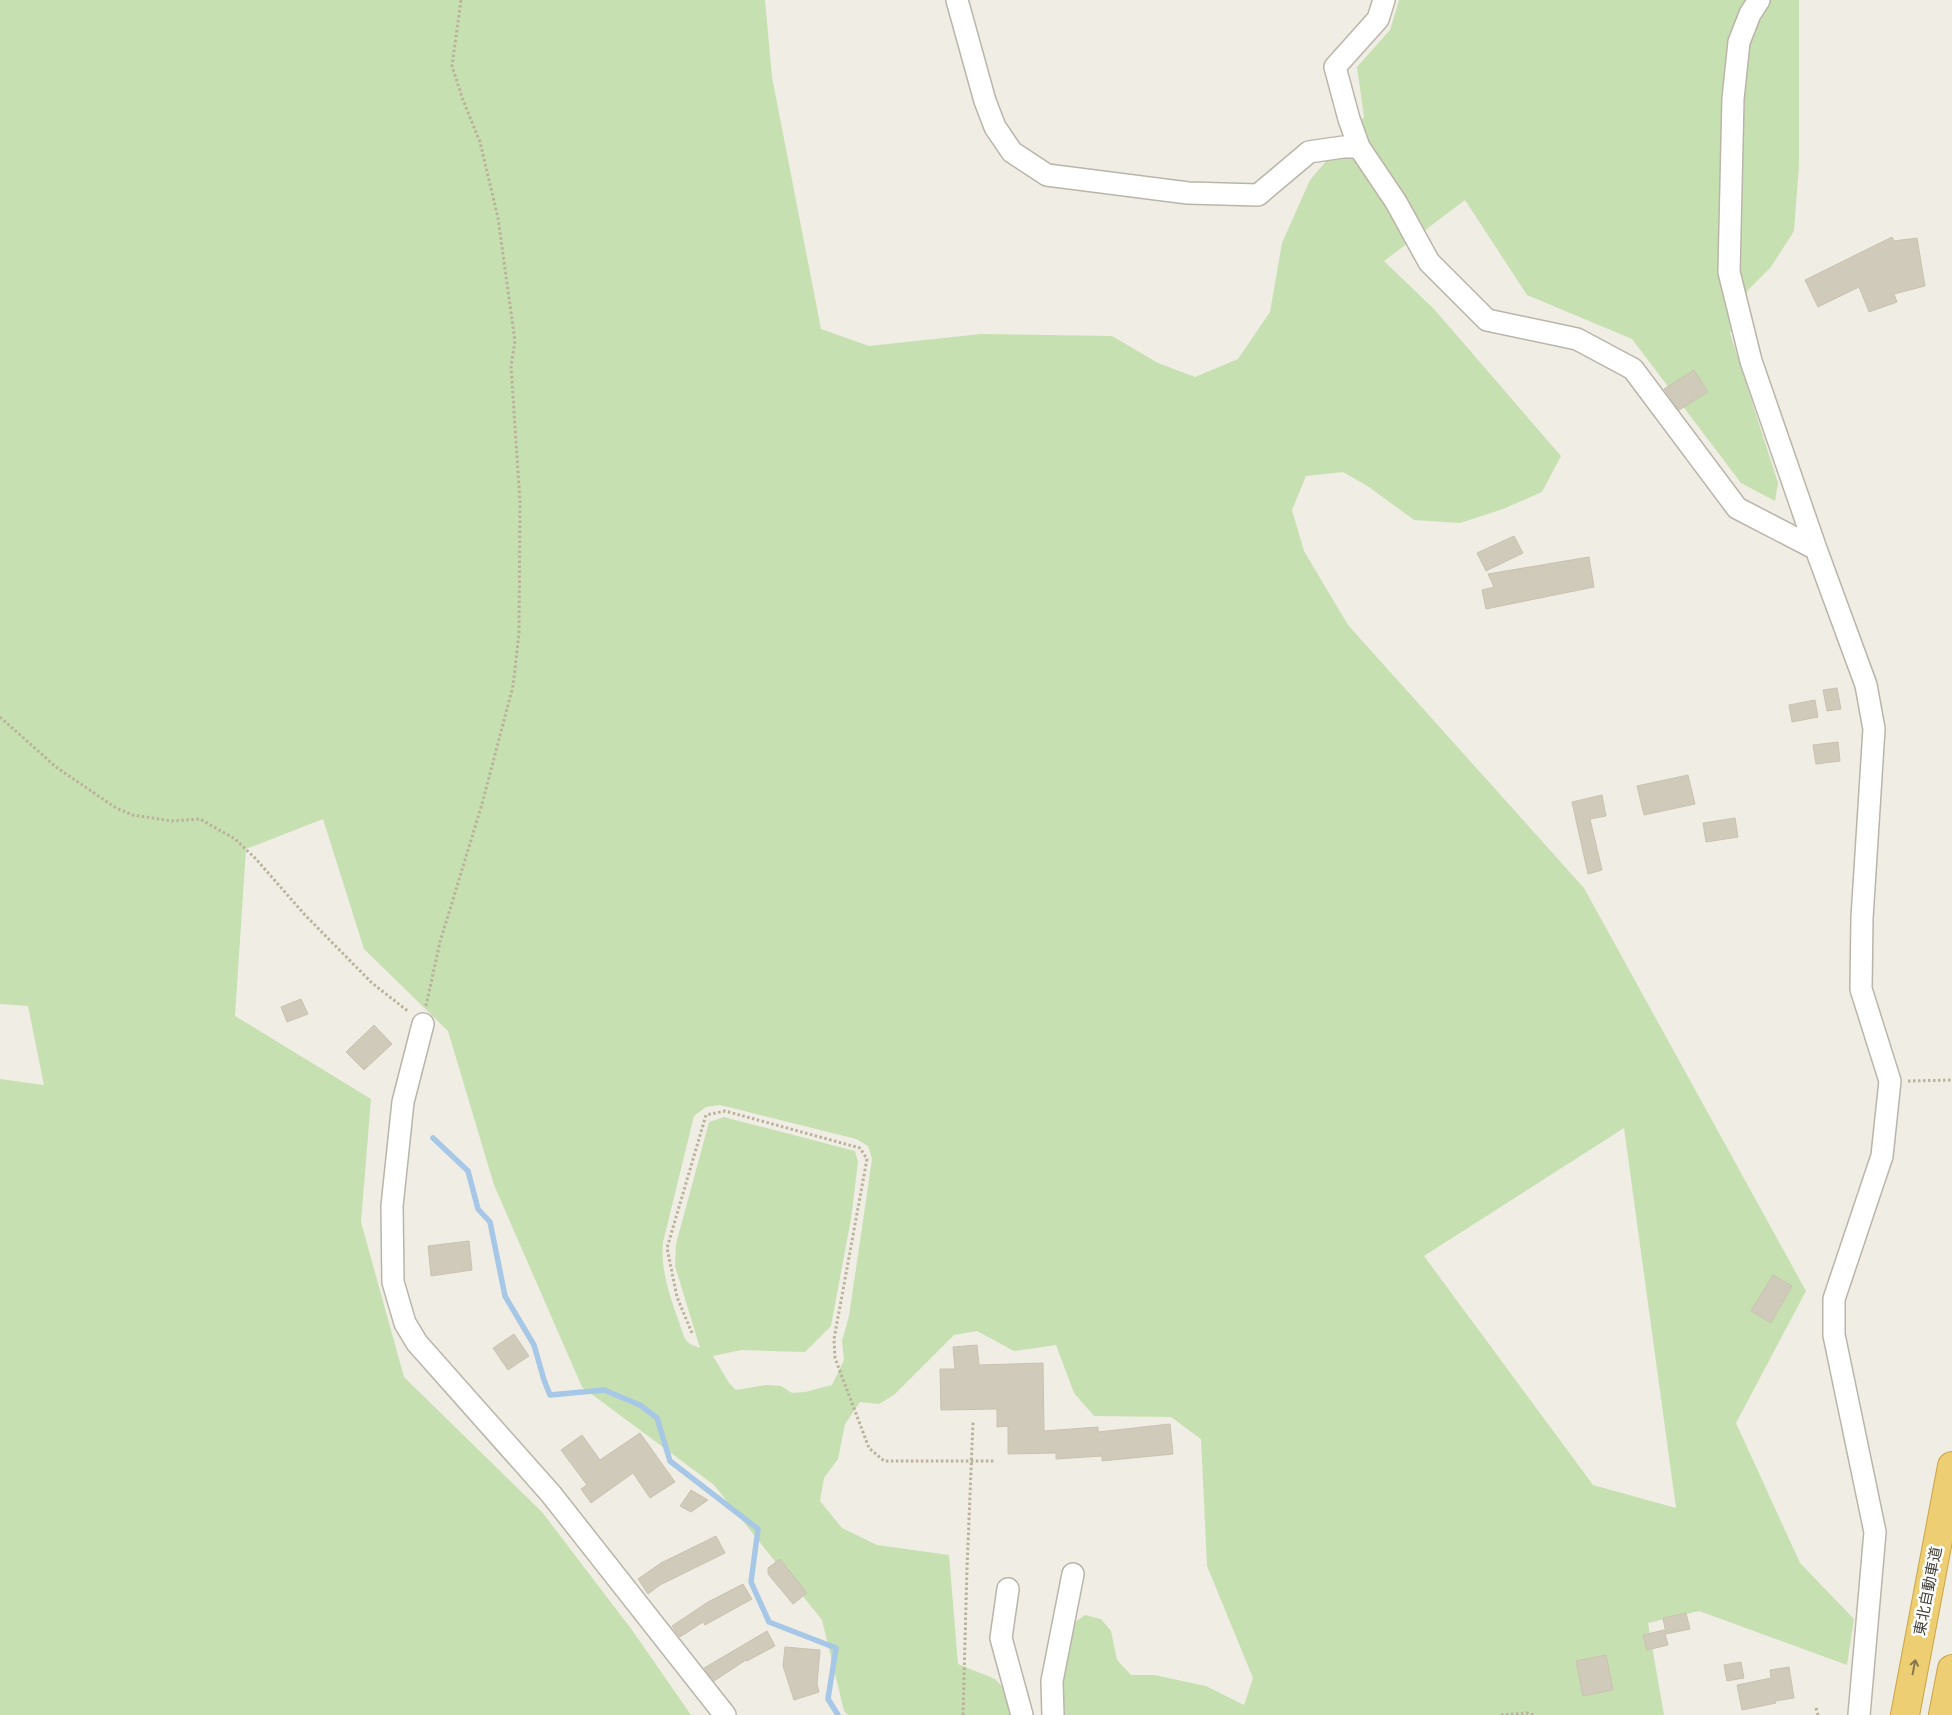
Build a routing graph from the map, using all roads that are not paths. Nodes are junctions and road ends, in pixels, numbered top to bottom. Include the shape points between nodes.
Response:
1 (957, 0) edge
2 (1384, 0) edge
3 (1759, 0) edge
4 (1359, 147) junction
5 (1816, 549) junction
6 (423, 1024) road end
7 (1952, 1466) edge
8 (1073, 1574) dead end
9 (1008, 1589) dead end
10 (1952, 1669) edge
11 (725, 1715) edge
12 (1022, 1715) edge
13 (1053, 1715) edge
14 (1858, 1715) edge
15 (1905, 1715) edge
16 (1943, 1715) edge

1 - 4 street via 995,127 1012,152 1047,175 1188,193 1258,195 1309,152
2 - 4 street via 1378,19 1335,67
3 - 5 street via 1739,42 1733,100 1729,272 1750,361
4 - 5 street via 1396,202 1429,262 1487,320 1577,339 1633,369 1737,508
5 - 14 street via 1866,685 1874,729 1862,918 1861,989 1890,1081 1882,1156 1834,1299 1834,1335 1875,1532
6 - 11 street via 403,1102 392,1206 393,1282 405,1323 417,1343 550,1494
15 -> 7 highway, 東北自動車道
8 - 13 street via 1052,1681
9 - 12 street via 1001,1638
10 - 16 highway

